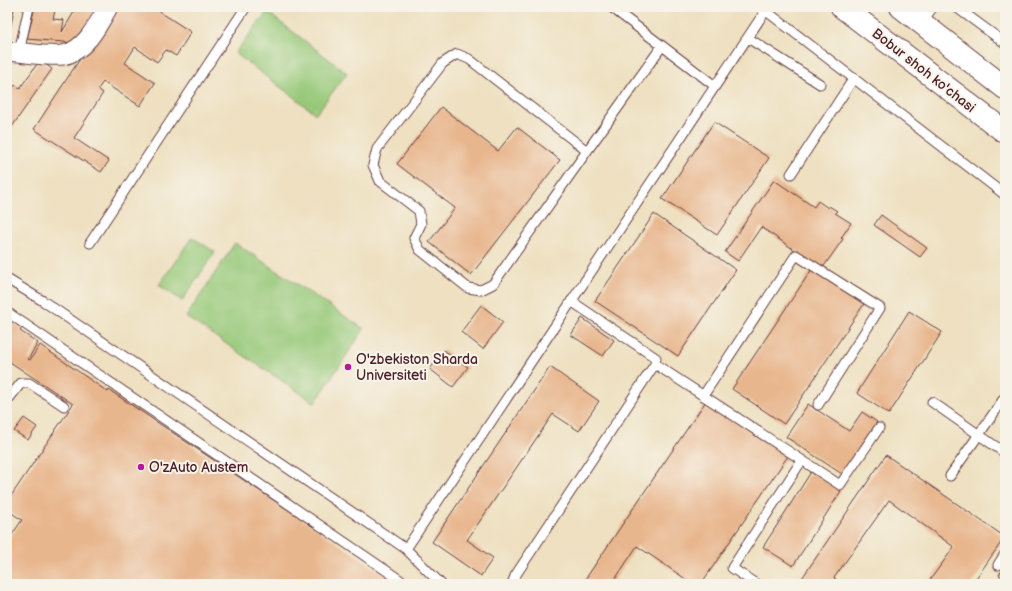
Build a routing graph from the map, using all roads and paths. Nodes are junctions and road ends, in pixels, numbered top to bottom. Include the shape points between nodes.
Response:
1 (29, 7) edge
2 (108, 7) edge
3 (246, 7) edge
4 (611, 7) edge
5 (842, 7) edge
6 (901, 7) edge
7 (956, 7) edge
8 (765, 8) edge
9 (927, 15) edge
10 (748, 38) junction
11 (1005, 43) edge
12 (662, 46) junction
13 (13, 52) edge
14 (854, 78) junction
15 (820, 84) dead end
16 (715, 86) junction
17 (1005, 88) edge
18 (1005, 132) edge
19 (587, 151) junction
20 (791, 174) dead end
21 (1005, 195) edge
22 (90, 243) dead end
23 (7, 279) edge
24 (572, 301) junction
25 (7, 312) edge
26 (654, 364) junction
27 (703, 396) junction
28 (1005, 397) edge
29 (7, 401) edge
30 (932, 402) dead end
31 (818, 405) dead end
32 (64, 406) dead end
33 (879, 428) dead end
34 (979, 435) junction
35 (1005, 453) edge
36 (802, 460) junction
37 (950, 476) dead end
38 (406, 549) junction
39 (1005, 554) edge
40 (998, 565) dead end
41 (406, 584) edge
42 (441, 584) edge
43 (512, 584) edge
44 (756, 584) edge

1 - 13 lane
2 - 13 street via 96,29 76,50 62,55
3 - 22 lane
4 - 12 lane
5 - 18 main road, Bobur shoh ko'chasi
6 - 9 main road
7 - 11 lane
8 - 10 lane
8 - 14 lane
9 - 17 main road
10 - 15 lane
10 - 16 lane
12 - 16 lane
12 - 19 lane
14 - 20 lane
14 - 21 lane
16 - 24 lane
19 - 19 lane via 493,284 481,290 468,288 420,250 414,238 421,224 419,211 380,180 373,166 377,149 443,63 457,54 469,59
23 - 38 lane
24 - 26 lane via 649,352 656,358
24 - 38 lane
25 - 41 lane
26 - 27 lane
26 - 43 lane via 514,576
27 - 31 lane via 796,255 880,308
27 - 36 lane
28 - 34 lane
29 - 32 lane via 21,383 29,383
30 - 34 lane
33 - 36 lane via 840,485
34 - 35 lane
34 - 37 lane
36 - 44 lane via 732,568
38 - 42 lane
39 - 40 lane

